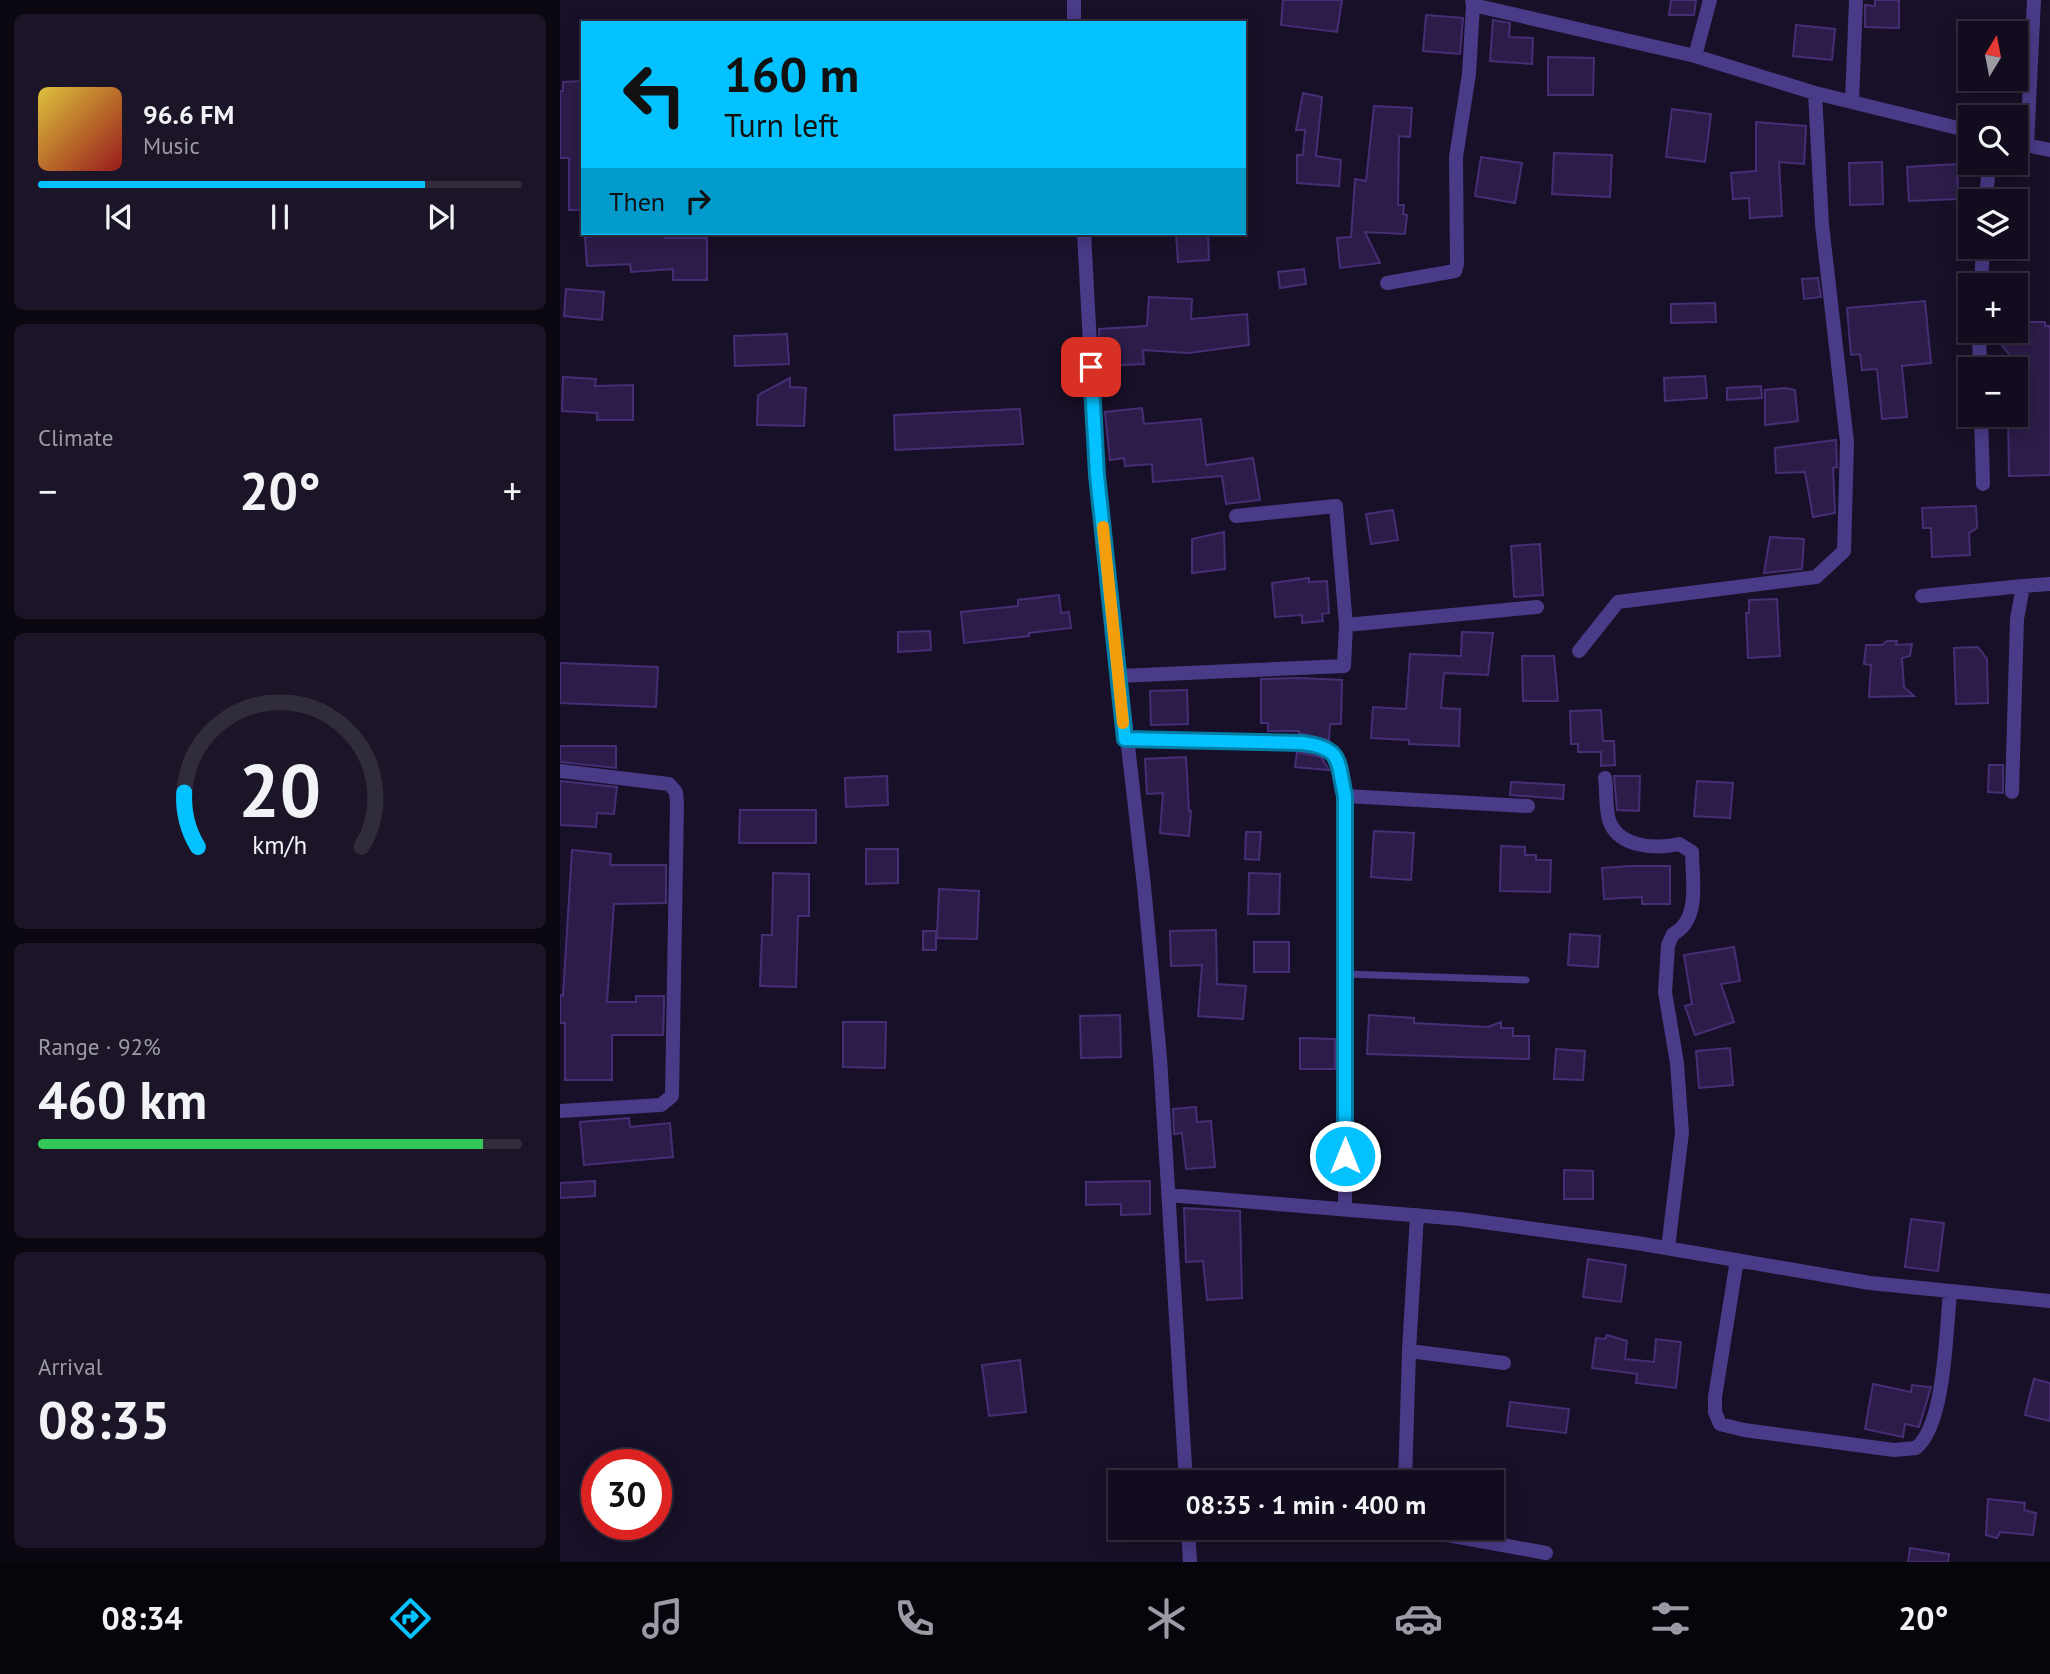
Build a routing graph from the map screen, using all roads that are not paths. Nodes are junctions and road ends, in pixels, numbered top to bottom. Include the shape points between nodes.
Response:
1 (1074, 0) edge
2 (1710, 0) edge
3 (1856, 0) edge
4 (2034, 0) edge
5 (1472, 3) edge
6 (1074, 21) edge
7 (1695, 56) junction
8 (1815, 93) junction
9 (1853, 102) junction
10 (2025, 105) edge
11 (1958, 128) edge
12 (2028, 145) edge
13 (2050, 150) edge
14 (1084, 235) edge
15 (1387, 283) dead end
16 (1981, 427) edge
17 (1983, 484) dead end
18 (1236, 516) dead end
19 (2050, 584) edge
20 (2023, 586) junction
21 (1922, 596) dead end
22 (1537, 607) dead end
23 (1346, 625) junction
24 (1579, 651) dead end
25 (1119, 676) junction
26 (1125, 739) junction
27 (560, 771) edge
28 (1605, 778) dead end
29 (2012, 792) dead end
30 (1345, 796) junction
31 (1528, 806) dead end
32 (1345, 974) junction
33 (1526, 980) dead end
34 (560, 1111) edge
35 (1168, 1195) junction
36 (1345, 1208) junction
37 (1418, 1215) junction
38 (1668, 1248) junction
39 (1737, 1260) junction
40 (1950, 1293) junction
41 (2050, 1301) edge
42 (1409, 1351) junction
43 (1504, 1363) dead end
44 (1185, 1470) edge
45 (1405, 1470) edge
46 (1189, 1540) edge
47 (1475, 1540) edge
48 (1546, 1553) dead end
49 (1190, 1562) edge

1 - 6 street
2 - 7 street
3 - 9 street
4 - 10 street
5 - 7 street
5 - 15 street via 1469,74 1456,157 1455,271
7 - 8 street
8 - 9 street
8 - 24 street via 1822,225 1847,442 1844,551 1816,576 1618,602
9 - 11 street
12 - 13 street
14 - 25 street via 1097,475
16 - 17 street
18 - 23 street via 1336,506
19 - 20 street
20 - 21 street
20 - 29 street via 2017,619
22 - 23 street
23 - 25 street via 1344,666
25 - 26 street
26 - 30 street via 1324,746 1336,756
26 - 35 street via 1144,886
27 - 34 street via 668,784 676,792 677,804 673,1096 661,1105
28 - 38 street via 1610,822 1620,835 1637,845 1659,848 1679,844 1692,852 1692,913 1668,945 1665,992 1682,1133
30 - 31 street
30 - 32 street
32 - 33 lane
32 - 36 street
35 - 36 street
35 - 44 street
36 - 37 street
37 - 38 street
37 - 42 street
38 - 39 street
39 - 40 street
39 - 40 street via 1715,1412 1720,1424 1744,1430 1894,1450 1916,1448 1929,1432 1940,1388
40 - 41 street
42 - 43 street
42 - 45 street
46 - 49 street
47 - 48 street

